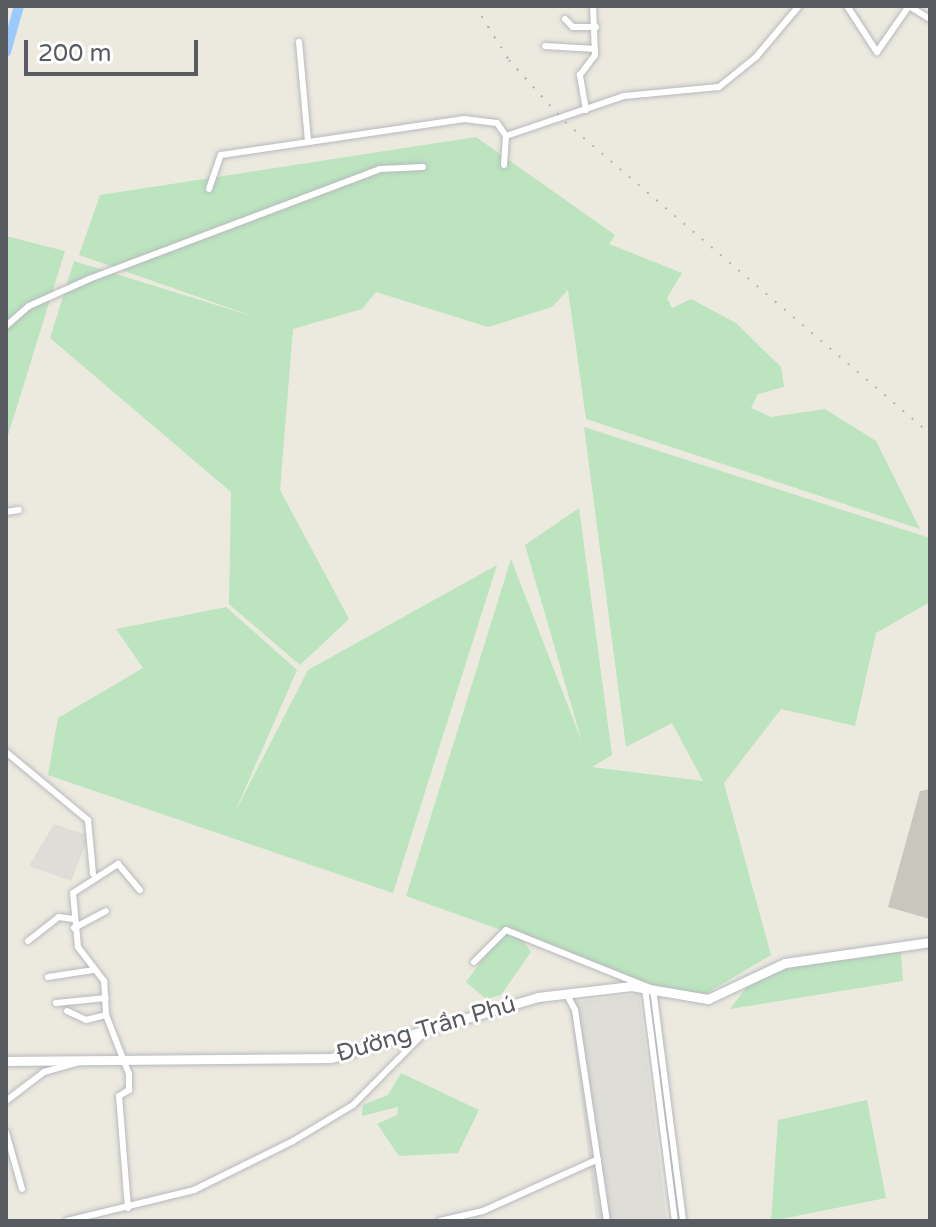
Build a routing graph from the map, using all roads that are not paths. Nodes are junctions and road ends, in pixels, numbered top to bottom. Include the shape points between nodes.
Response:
1 (593, 6) edge
2 (799, 6) edge
3 (847, 6) edge
4 (909, 6) edge
5 (565, 19) dead end
6 (930, 19) edge
7 (596, 27) junction
8 (299, 42) dead end
9 (545, 46) dead end
10 (595, 49) junction
11 (586, 110) junction
12 (506, 136) junction
13 (308, 141) junction
14 (504, 165) dead end
15 (423, 167) dead end
16 (209, 189) dead end
17 (6, 326) edge
18 (19, 510) dead end
19 (6, 512) edge
20 (6, 752) edge
21 (93, 874) junction
22 (140, 890) dead end
23 (106, 911) dead end
24 (74, 924) junction
25 (28, 941) dead end
26 (930, 942) edge
27 (474, 962) dead end
28 (94, 970) junction
29 (48, 977) dead end
30 (649, 988) junction
31 (566, 993) junction
32 (106, 998) junction
33 (56, 1003) dead end
34 (67, 1011) dead end
35 (106, 1015) junction
36 (429, 1028) junction
37 (124, 1060) junction
38 (6, 1061) edge
39 (83, 1061) junction
40 (6, 1101) edge
41 (6, 1132) edge
42 (598, 1159) junction
43 (22, 1189) dead end
44 (128, 1208) junction
45 (67, 1221) edge
46 (440, 1221) edge
47 (607, 1221) edge
48 (675, 1221) edge
49 (683, 1221) edge

1 - 7 street
2 - 11 street via 756,57 719,87 624,96
3 - 4 street via 877,52
4 - 6 street
5 - 7 street via 573,27
7 - 10 street
8 - 13 street
9 - 10 street
10 - 11 street via 580,75
11 - 12 street
12 - 13 street via 487,118
12 - 14 street
13 - 16 street via 217,156
15 - 17 street via 380,169 89,279 29,306
18 - 19 street
20 - 21 street via 88,820
21 - 22 street via 122,865
21 - 24 street via 75,887
23 - 24 street
24 - 25 street via 59,917
24 - 28 street
26 - 30 main road, Đường Trần Phú via 785,963 708,999
27 - 30 street via 506,930
28 - 29 street
28 - 32 street
30 - 31 main road, Đường Trần Phú
30 - 48 street
30 - 49 street
31 - 36 main road, Đường Trần Phú
31 - 42 street
32 - 33 street
32 - 35 street
34 - 35 street via 86,1020
35 - 37 street
36 - 37 main road, Đường Trần Phú via 331,1058
36 - 44 street via 353,1105 194,1190
37 - 39 main road, Đường Trần Phú
37 - 44 street via 129,1090 119,1096
38 - 39 main road, Đường Trần Phú
39 - 40 street via 44,1072
41 - 43 street
42 - 46 street via 483,1211
42 - 47 street
44 - 45 street

